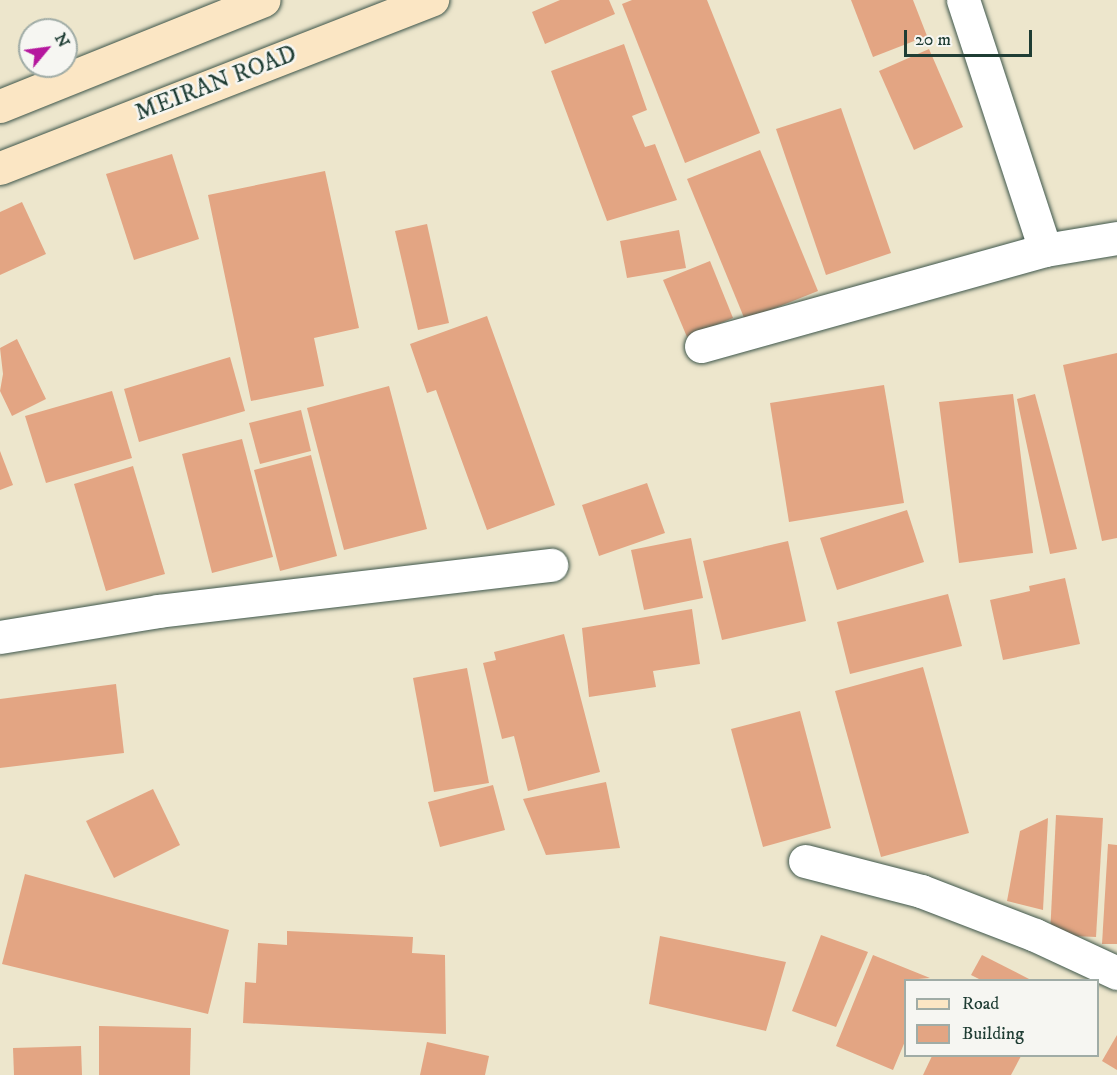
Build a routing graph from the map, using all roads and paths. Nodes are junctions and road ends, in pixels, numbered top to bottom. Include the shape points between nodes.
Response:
1 (264, 0) edge
2 (432, 0) edge
3 (963, 0) edge
4 (0, 106) edge
5 (0, 168) edge
6 (1117, 238) edge
7 (1045, 250) junction
8 (701, 346) dead end
9 (551, 566) dead end
10 (0, 637) edge
11 (805, 861) dead end
12 (1117, 973) edge

1 - 4 main road
2 - 5 main road, MEIRAN ROAD
3 - 7 street
6 - 7 street
7 - 8 street
9 - 10 street via 158,611
11 - 12 street via 921,891 1035,935

